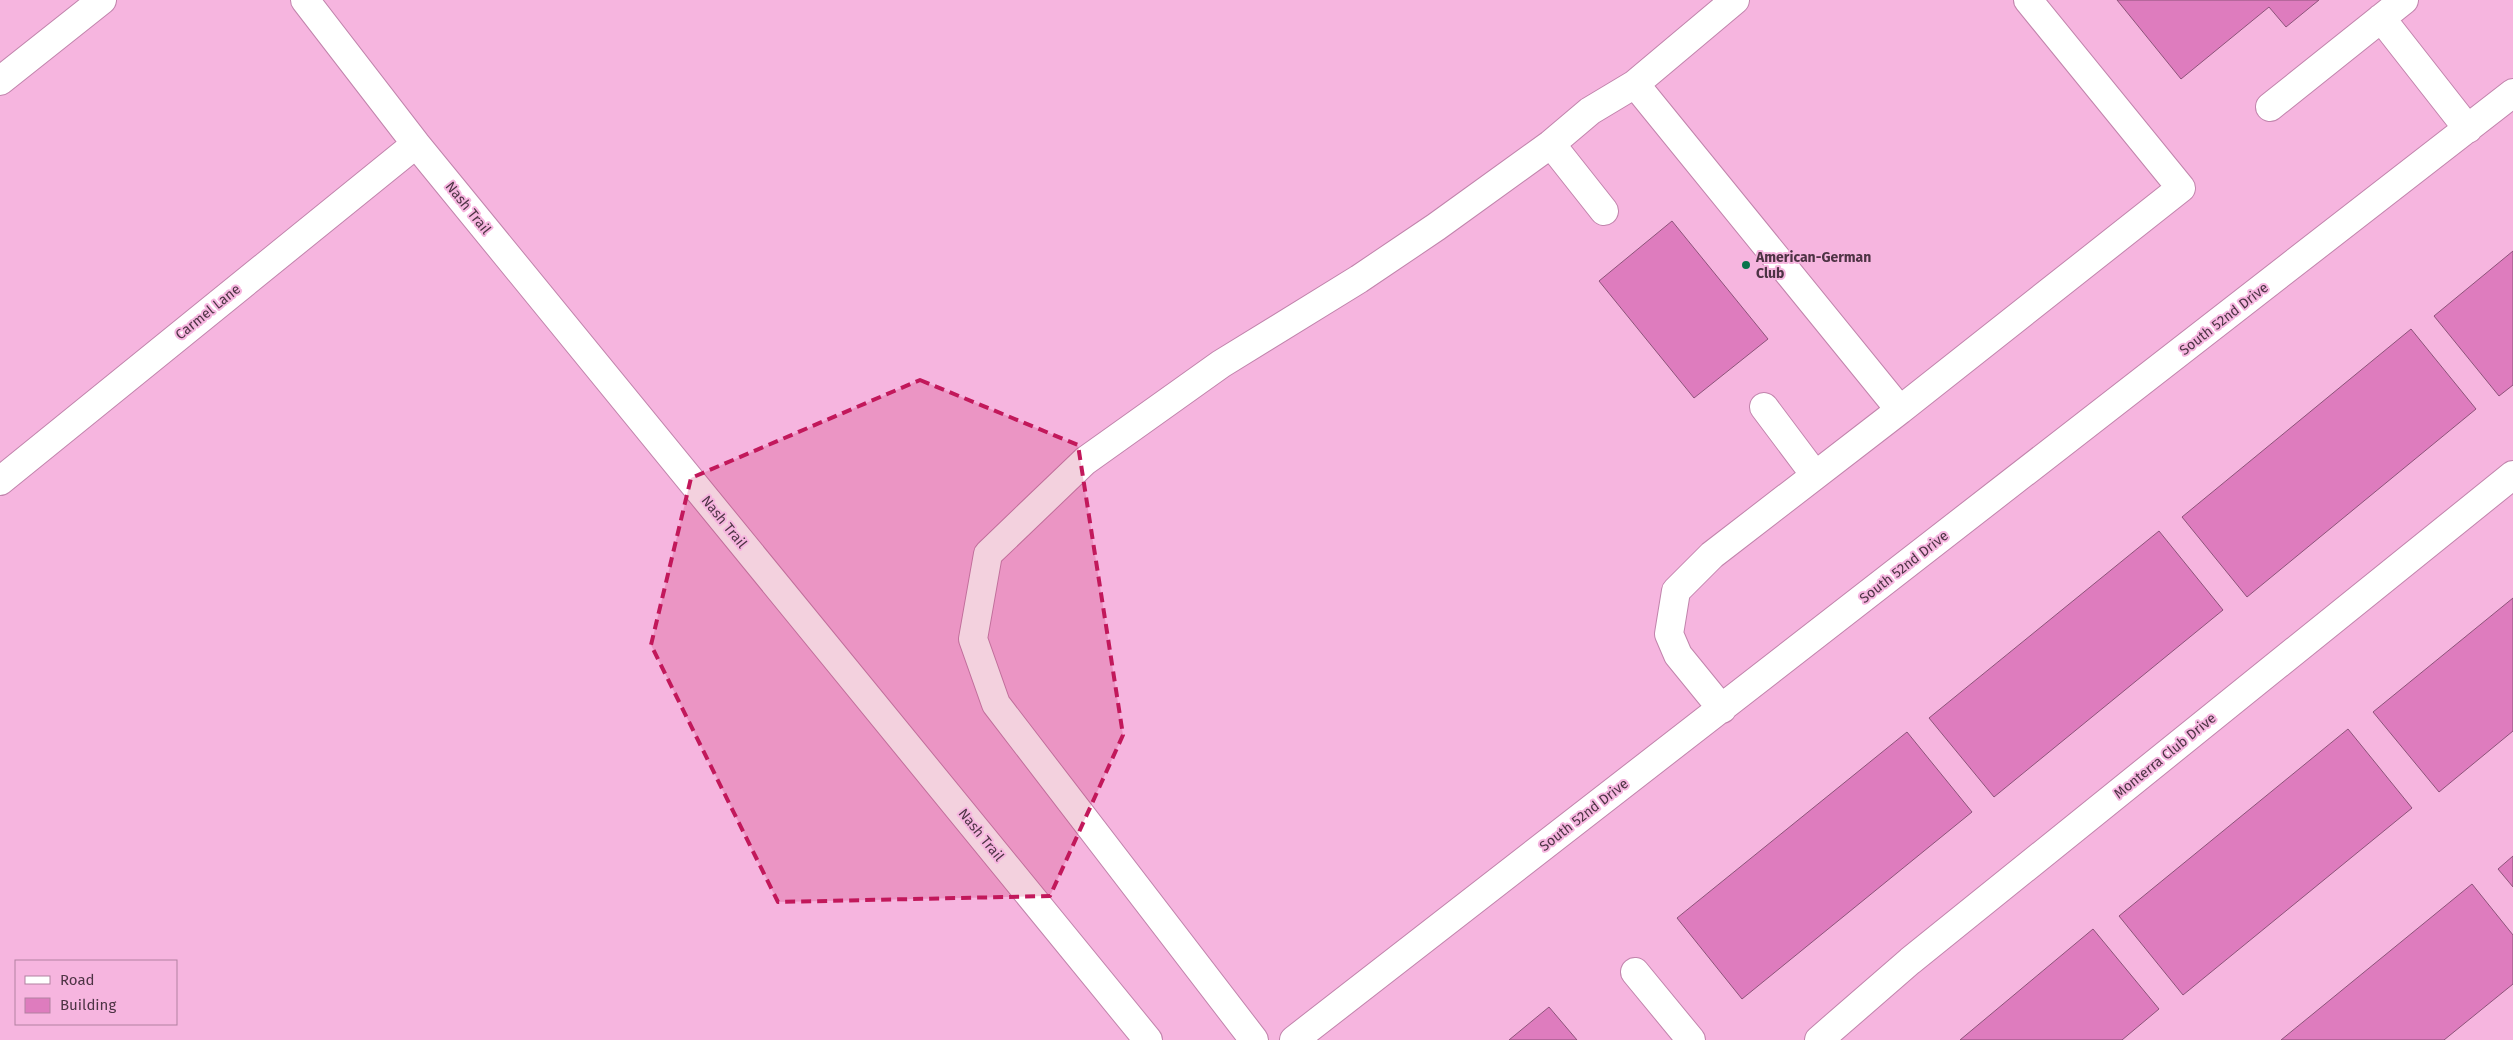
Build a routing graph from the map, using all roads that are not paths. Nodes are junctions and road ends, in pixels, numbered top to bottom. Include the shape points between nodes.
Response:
1 (102, 0) edge
2 (305, 0) edge
3 (1735, 0) edge
4 (2028, 0) edge
5 (2404, 0) edge
6 (2381, 18) junction
7 (0, 81) edge
8 (1635, 84) junction
9 (2513, 93) edge
10 (2270, 107) dead end
11 (2468, 129) junction
12 (416, 144) junction
13 (1551, 144) junction
14 (1604, 211) dead end
15 (1764, 407) dead end
16 (1900, 410) junction
17 (1815, 475) junction
18 (2513, 475) edge
19 (0, 481) edge
20 (1722, 709) junction
21 (1635, 972) dead end
22 (1148, 1040) edge
23 (1254, 1040) edge
24 (1294, 1040) edge
25 (1691, 1040) edge
26 (1819, 1040) edge

1 - 7 street
2 - 12 street, Nash Trail
3 - 8 street
4 - 16 street via 2181,188
5 - 6 street
6 - 10 street
6 - 11 street
8 - 13 street via 1590,110
8 - 16 street
9 - 11 street, South 52nd Drive
11 - 20 street, South 52nd Drive
12 - 19 street, Carmel Lane
12 - 22 street, Nash Trail
13 - 14 street
13 - 23 street via 1436,227 1221,364 1085,461 988,554 973,640 996,704
15 - 17 street
16 - 17 street
17 - 20 street via 1712,555 1676,591 1669,634 1678,655
18 - 26 street, Monterra Club Drive via 1910,961
20 - 24 street, South 52nd Drive
21 - 25 street

